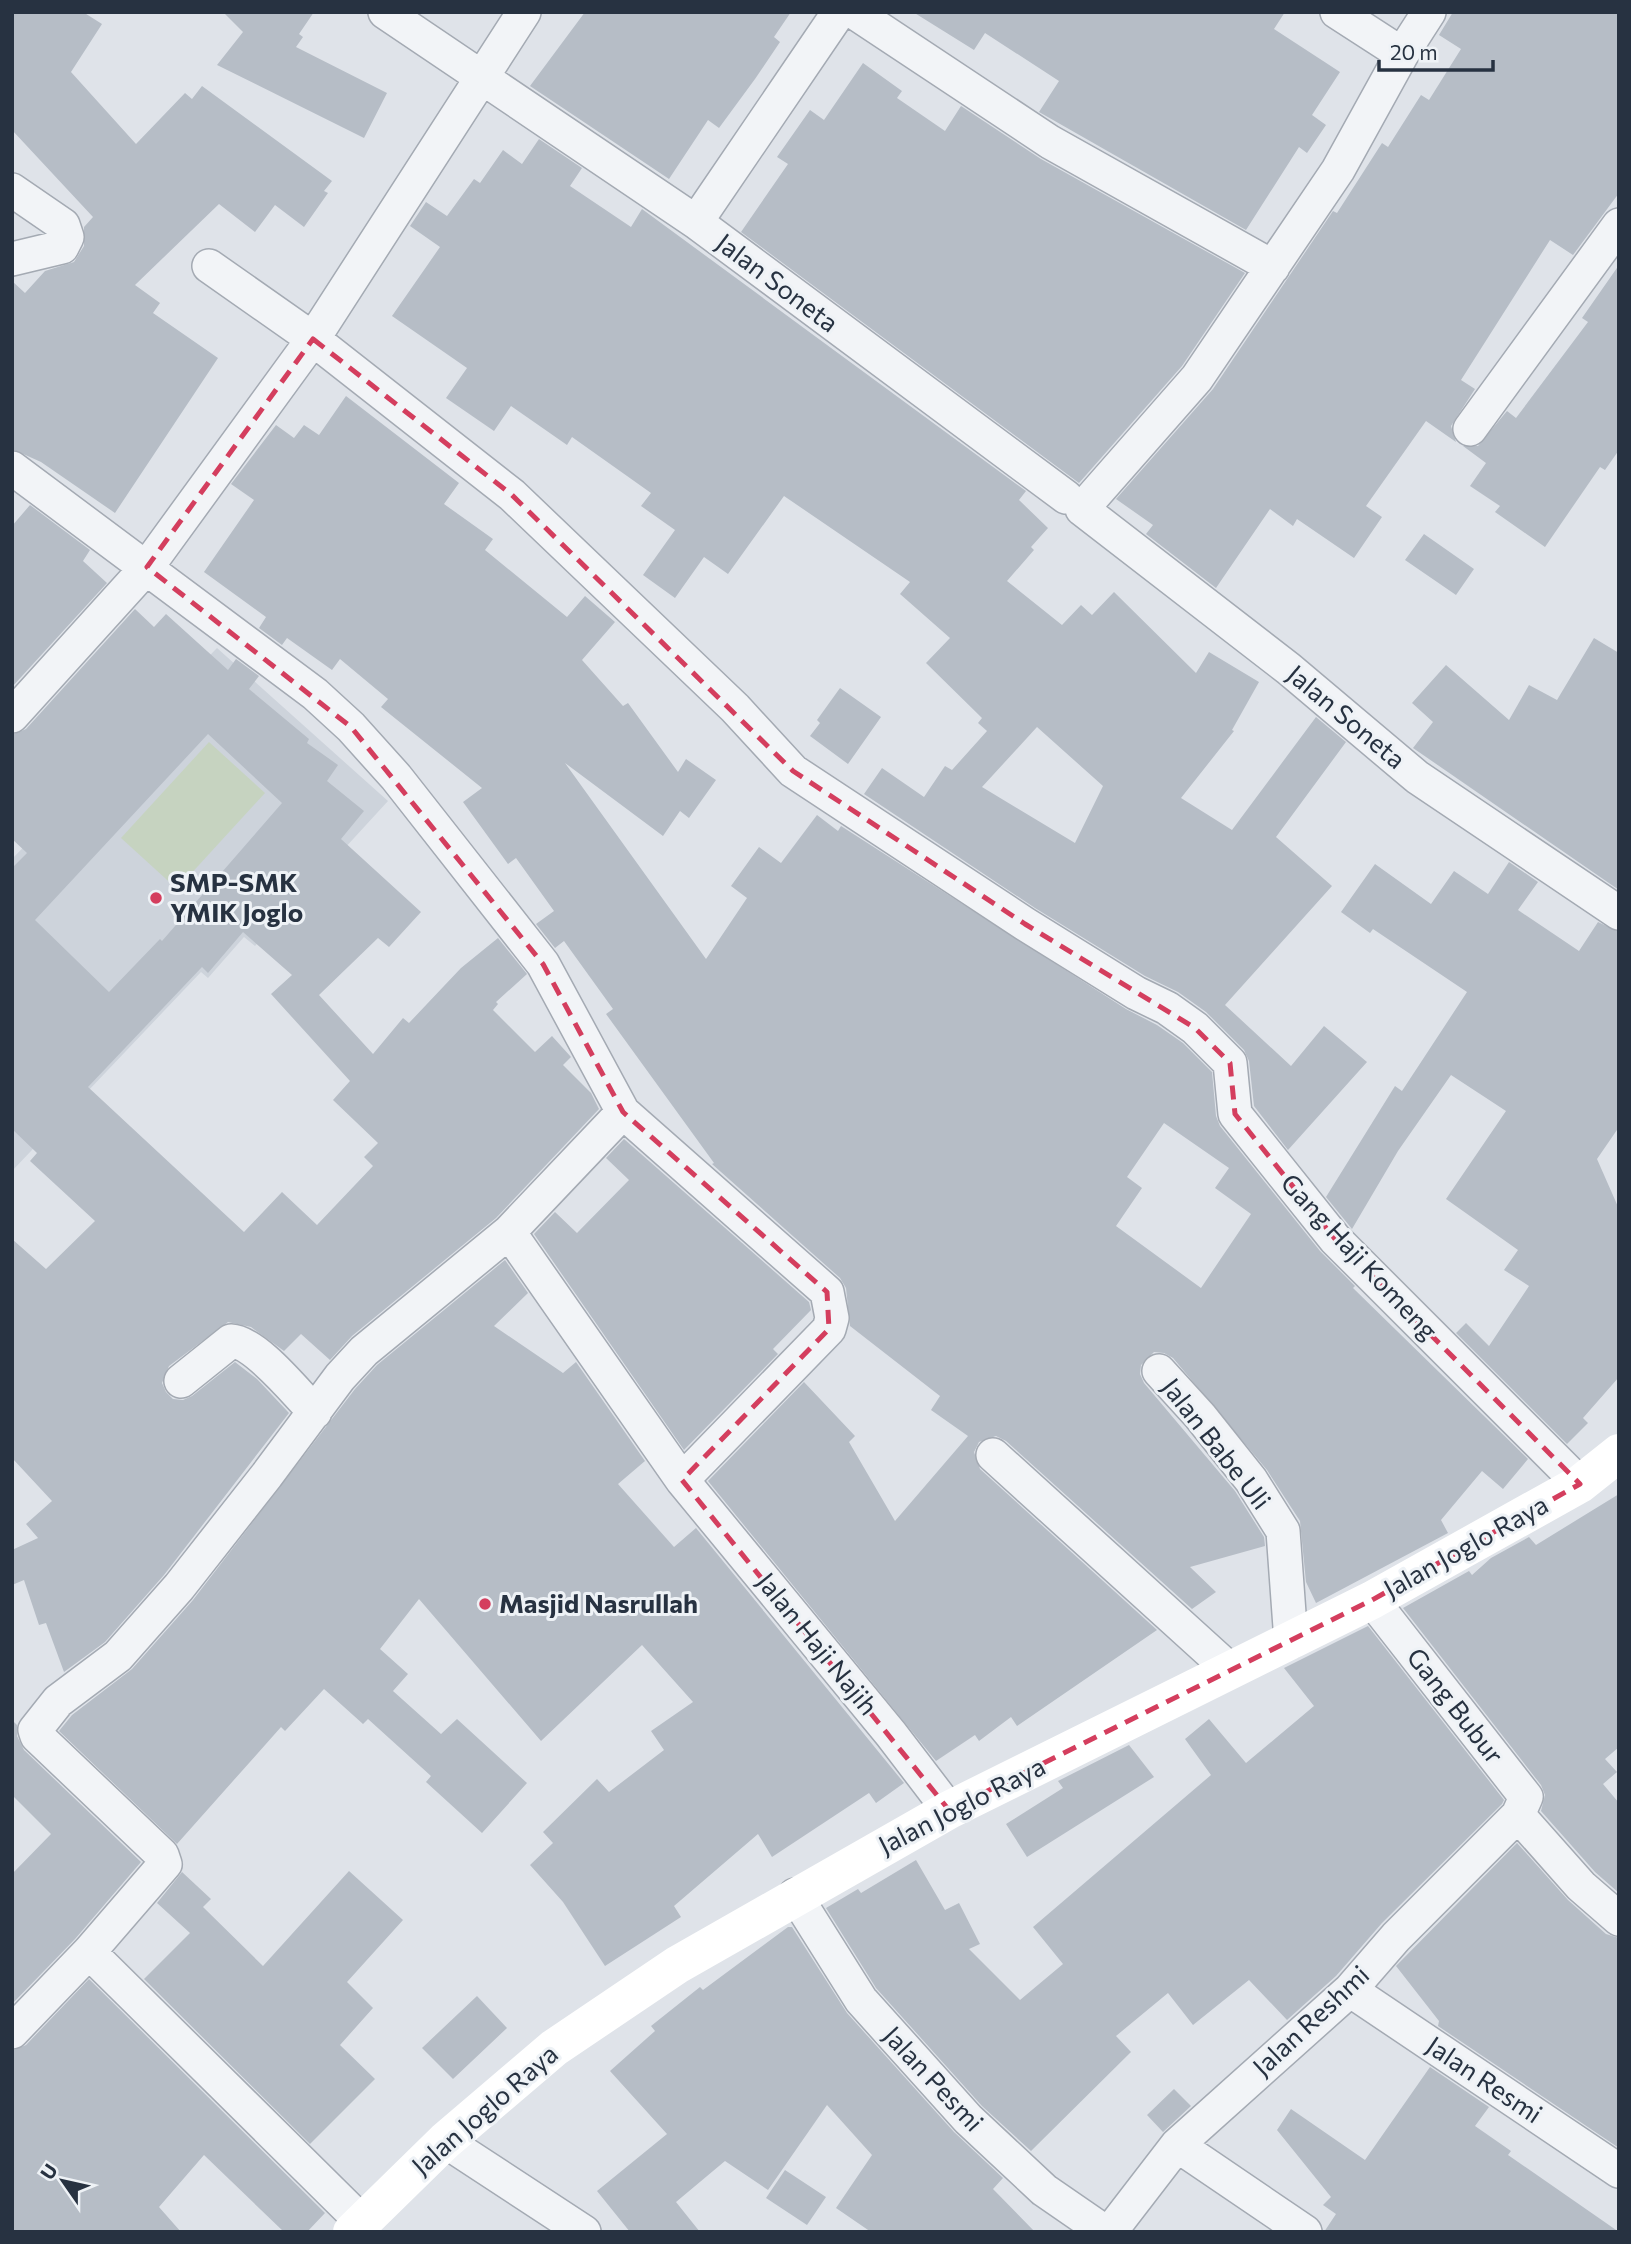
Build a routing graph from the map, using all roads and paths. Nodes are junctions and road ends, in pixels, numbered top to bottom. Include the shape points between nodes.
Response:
1 (385, 12) edge
2 (524, 12) edge
3 (839, 12) edge
4 (854, 12) edge
5 (1337, 12) edge
6 (1429, 12) edge
7 (1402, 54) junction
8 (482, 78) junction
9 (12, 190) edge
10 (696, 222) junction
11 (1619, 225) edge
12 (12, 259) edge
13 (209, 266) dead end
14 (1273, 267) junction
15 (313, 339) junction
16 (1470, 429) dead end
17 (12, 468) edge
18 (1074, 503) junction
19 (147, 567) junction
20 (12, 716) edge
21 (1619, 913) edge
22 (623, 1112) junction
23 (509, 1233) junction
24 (1158, 1371) dead end
25 (181, 1381) dead end
26 (315, 1412) junction
27 (1619, 1452) edge
28 (993, 1455) dead end
29 (682, 1480) junction
30 (1580, 1483) junction
31 (1372, 1600) junction
32 (1291, 1641) junction
33 (1230, 1670) junction
34 (949, 1810) junction
35 (1518, 1815) junction
36 (795, 1895) junction
37 (1619, 1919) edge
38 (89, 1952) junction
39 (1350, 1990) junction
40 (12, 2032) edge
41 (445, 2141) junction
42 (1177, 2145) junction
43 (1619, 2171) edge
44 (357, 2227) edge
45 (584, 2232) edge
46 (1108, 2232) edge
47 (1305, 2232) edge

1 - 8 street, Jalan Soneta
2 - 8 street
3 - 10 street
4 - 14 street via 1051,142
5 - 7 street
6 - 7 street
7 - 14 street via 1338,170
8 - 10 street, Jalan Soneta
8 - 15 street
9 - 12 street via 63,225 67,237 62,247
10 - 18 street, Jalan Soneta
11 - 16 street
13 - 15 street, Gang Haji Komeng
14 - 18 street via 1197,378
15 - 19 street
15 - 30 street, Gang Haji Komeng via 512,495 735,708 793,771 1025,925 1195,1028 1230,1063 1235,1114 1335,1239
17 - 19 street
18 - 21 street, Jalan Soneta via 1289,669 1417,777
19 - 20 street
19 - 22 street via 315,694 396,777 543,964
22 - 23 street
22 - 29 street via 816,1280 831,1303 829,1329
23 - 26 street via 364,1351
23 - 29 street, Jalan Haji Najih
24 - 32 street, Jalan Babe Uli via 1251,1480 1283,1531
25 - 26 street via 230,1341 238,1341 260,1356
26 - 38 street via 170,1597 118,1656 58,1701 35,1730 164,1858 164,1868
27 - 30 main road, Jalan Joglo Raya
28 - 33 street
29 - 34 street, Jalan Haji Najih
30 - 31 main road, Jalan Joglo Raya
31 - 32 main road, Jalan Joglo Raya
31 - 35 street, Gang Bubur via 1526,1797
32 - 33 main road, Jalan Joglo Raya
33 - 34 main road, Jalan Joglo Raya
34 - 36 main road, Jalan Joglo Raya
35 - 37 street via 1581,1886
35 - 39 street, Jalan Reshmi via 1396,1937
36 - 41 main road, Jalan Joglo Raya via 677,1965 554,2048
36 - 46 street, Jalan Pesmi via 860,2000 959,2109 1044,2189
38 - 40 street
38 - 44 street
39 - 42 street, Jalan Reshmi
39 - 43 street, Jalan Resmi
41 - 44 main road, Jalan Joglo Raya
41 - 45 street
42 - 46 street, Jalan Reshmi
42 - 47 street

